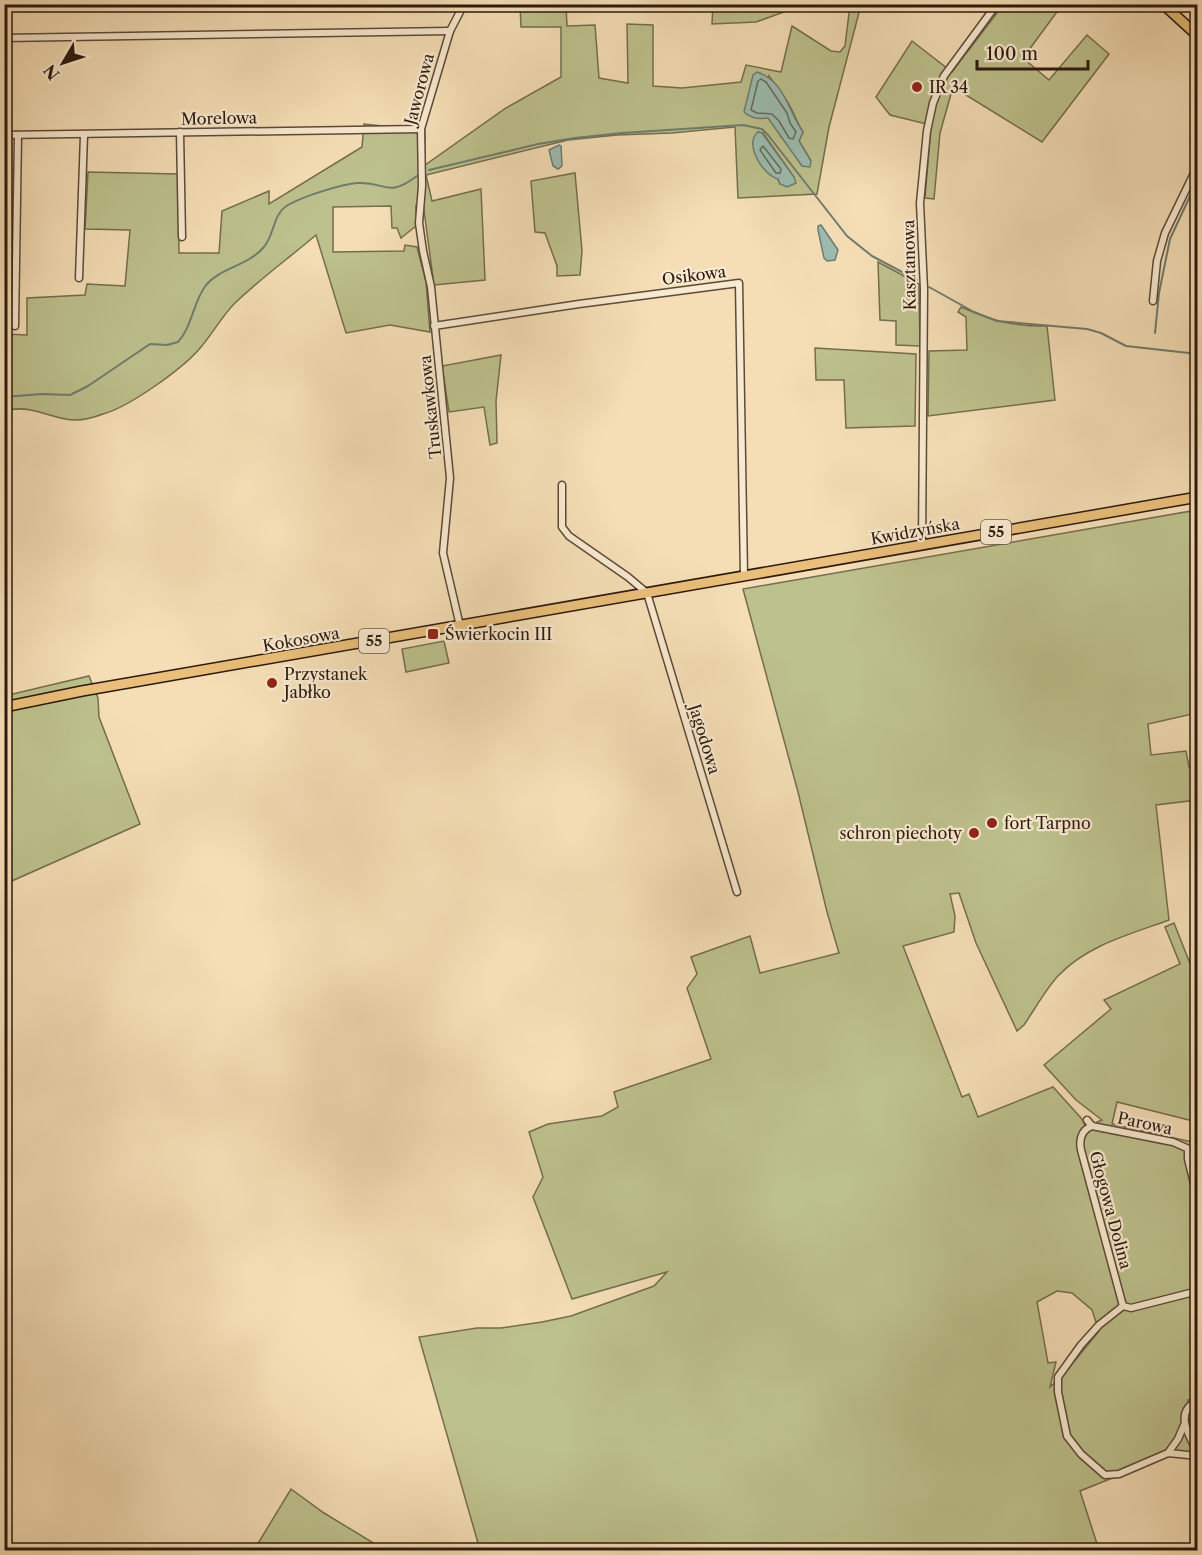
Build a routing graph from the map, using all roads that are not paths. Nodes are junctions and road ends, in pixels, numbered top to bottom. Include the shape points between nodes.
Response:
1 (464, 4) edge
2 (997, 4) edge
3 (1163, 4) edge
4 (450, 31) junction
5 (1197, 36) edge
6 (4, 38) edge
7 (421, 129) junction
8 (180, 132) junction
9 (4, 135) edge
10 (18, 135) junction
11 (84, 135) junction
12 (1197, 165) edge
13 (422, 186) joint
14 (182, 237) dead end
15 (79, 278) dead end
16 (1152, 301) dead end
17 (15, 326) dead end
18 (434, 327) junction
19 (562, 485) dead end
20 (1197, 497) edge
21 (922, 545) junction
22 (744, 576) junction
23 (647, 593) junction
24 (460, 626) junction
25 (4, 707) edge
26 (737, 892) dead end
27 (1089, 1123) joint
28 (1188, 1150) junction
29 (1197, 1153) edge
30 (1197, 1200) edge
31 (1197, 1291) edge
32 (1123, 1306) junction
33 (1197, 1401) edge
34 (1185, 1422) junction
35 (1168, 1453) junction
36 (1197, 1454) edge

1 - 4 street, Jaworowa
2 - 21 street, Kasztanowa via 944,76 927,131 920,203 924,289
3 - 5 main road
4 - 6 street
4 - 7 street, Jaworowa
7 - 8 street, Morelowa
7 - 13 street, Jaworowa
8 - 11 street, Morelowa
8 - 14 street
9 - 10 street, Morelowa
10 - 11 street, Morelowa
10 - 17 street
11 - 15 street
12 - 16 street via 1165,233
13 - 18 street, Truskawkowa via 420,235 431,287
18 - 22 street, Osikowa via 579,303 739,284
18 - 24 street, Truskawkowa via 450,478 443,553
19 - 23 street via 562,527 569,536
20 - 21 main road, Kwidzyńska / 55
21 - 22 main road, Kwidzyńska / 55
22 - 23 main road, Kokosowa / 55
23 - 24 main road, Kokosowa / 55
23 - 26 street, Jagodowa
24 - 25 main road, Kokosowa / 55
27 - 28 street, Parowa via 1173,1142
27 - 32 street, Głogowa Dolina via 1079,1141 1080,1150
28 - 29 street, Parowa
28 - 30 street
31 - 32 street via 1131,1308
32 - 35 street via 1099,1325 1058,1377 1063,1424 1081,1454 1105,1475 1119,1474
33 - 34 street via 1186,1408
34 - 35 street
34 - 36 street
35 - 36 street

